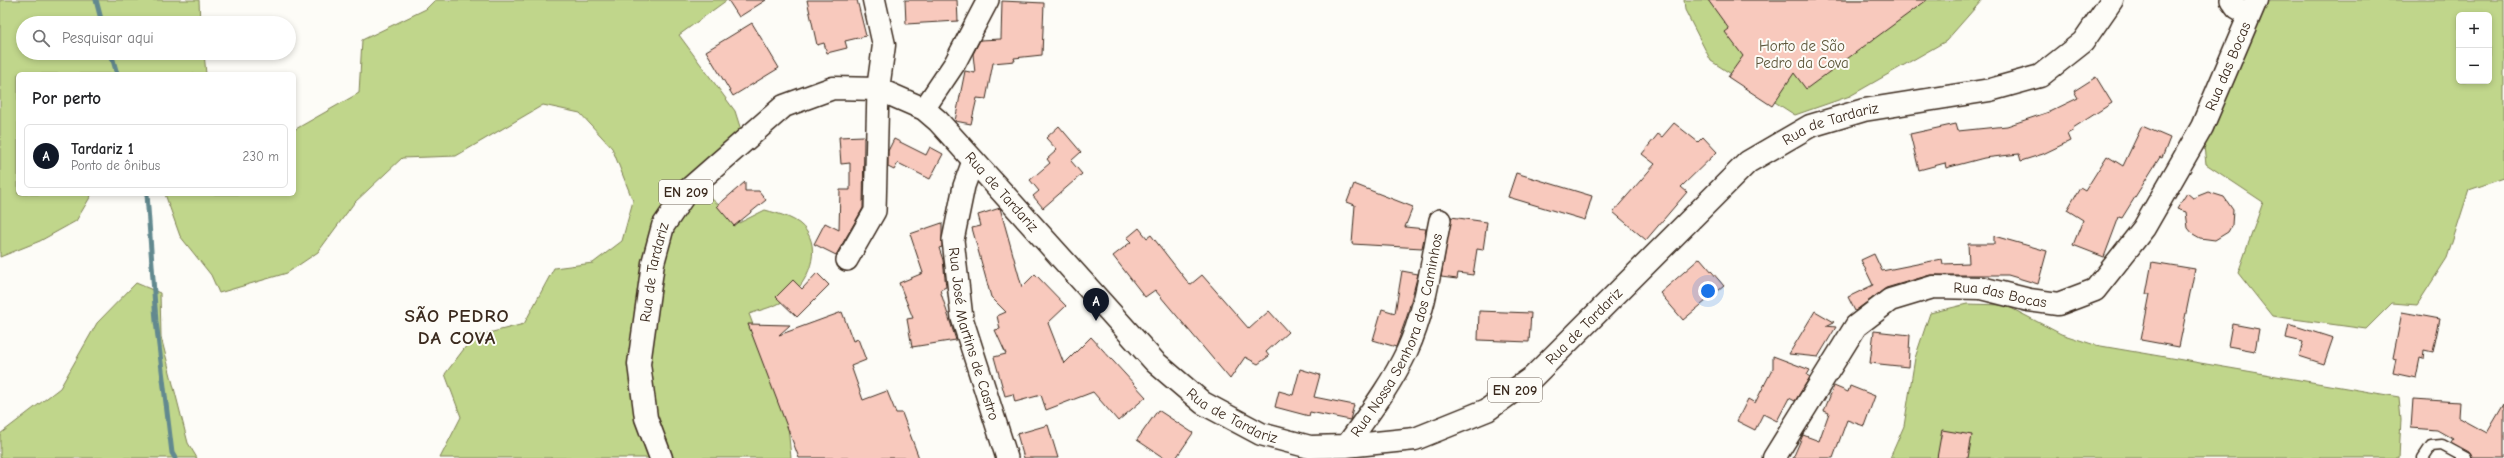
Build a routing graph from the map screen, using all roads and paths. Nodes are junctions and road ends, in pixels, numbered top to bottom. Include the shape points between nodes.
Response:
1 (874, 0) edge
2 (988, 0) edge
3 (2112, 0) edge
4 (2231, 0) edge
5 (2253, 7) edge
6 (878, 89) junction
7 (924, 109) junction
8 (973, 161) junction
9 (1440, 220) dead end
10 (847, 260) dead end
11 (1346, 446) junction
12 (1306, 452) edge
13 (661, 458) edge
14 (1007, 458) edge
15 (1774, 458) edge
16 (2423, 458) edge
17 (2466, 458) edge

1 - 6 main road via 884,45
2 - 7 street via 955,63
3 - 11 main road, Rua de Tardariz / EN 209 via 2083,42 2040,76 1990,90 1864,110 1810,126 1748,162 1533,377 1487,410 1415,439
4 - 5 street via 2237,8
5 - 15 main road, Rua das Bocas via 2202,126 2144,228 2095,290 2058,304 1974,288 1933,287 1890,300 1856,326
6 - 7 main road, Rua de Tardariz / EN 209
6 - 10 street via 875,212
6 - 13 main road, Rua de Tardariz / EN 209 via 833,88 784,106 687,191 663,226 653,263 639,364 646,418
7 - 8 main road, Rua de Tardariz / EN 209
8 - 12 main road, Rua de Tardariz / EN 209 via 1161,367 1203,403 1261,434
8 - 14 street, Rua José Martins de Castro via 964,186 953,240 962,318
9 - 11 street, Rua Nossa Senhora dos Caminhos via 1424,304 1407,350 1384,392
11 - 12 main road, Rua de Tardariz / EN 209
16 - 17 lane via 2431,446 2442,445

